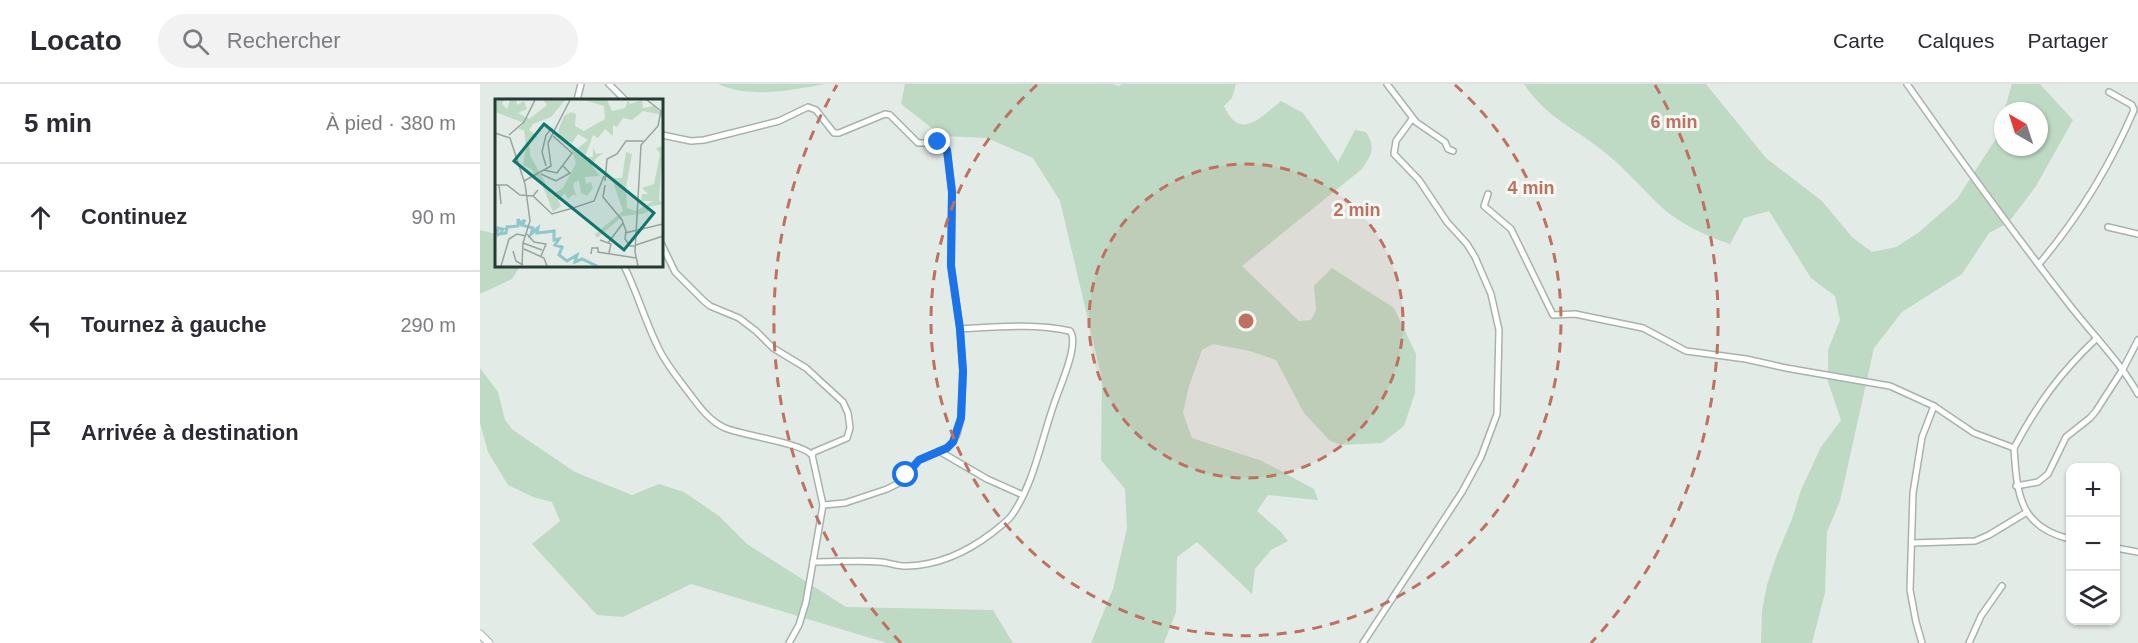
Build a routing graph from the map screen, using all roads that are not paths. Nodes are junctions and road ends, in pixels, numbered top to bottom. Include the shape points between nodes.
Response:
1 (581, 84) edge
2 (609, 84) edge
3 (1387, 84) edge
4 (1907, 84) edge
5 (2109, 92) dead end
6 (577, 99) edge
7 (624, 99) edge
8 (1412, 119) junction
9 (663, 135) edge
10 (1453, 152) dead end
11 (1488, 194) dead end
12 (2108, 227) dead end
13 (2138, 234) edge
14 (663, 247) edge
15 (2038, 264) junction
16 (624, 267) edge
17 (960, 329) junction
18 (2097, 338) junction
19 (2138, 340) edge
20 (2123, 369) junction
21 (2138, 394) edge
22 (1934, 406) junction
23 (2014, 448) junction
24 (939, 451) junction
25 (812, 455) junction
26 (2016, 486) junction
27 (1023, 495) junction
28 (823, 505) junction
29 (2027, 512) junction
30 (2066, 538) edge
31 (1912, 543) junction
32 (2120, 549) edge
33 (2138, 552) edge
34 (813, 562) junction
35 (2002, 586) dead end
36 (480, 634) edge
37 (489, 643) edge
38 (789, 643) edge
39 (1363, 643) edge
40 (1922, 643) edge
41 (1969, 643) edge

1 - 6 street
2 - 7 street
3 - 8 street
4 - 15 street
5 - 15 street via 2134,110 2102,175 2066,231
8 - 10 street
8 - 39 street via 1396,141 1394,154 1419,180 1446,222 1467,244 1491,294 1499,330 1497,414 1481,457 1462,492
9 - 17 street via 704,140 779,121 808,107 816,110 834,133 885,114 918,143 943,145 952,192 951,266
11 - 22 street via 1484,206 1510,229 1553,315 1575,314 1643,328 1686,351 1890,386
12 - 13 street
14 - 25 street via 675,272 704,301 739,318 772,348 806,368 843,402 850,428 846,438
15 - 18 street
16 - 25 street via 661,353 701,409 723,427 797,446
17 - 24 street via 961,418 953,442
17 - 27 street via 1026,326 1070,330 1073,335 1067,367
18 - 20 street
18 - 23 street via 2047,392
19 - 20 street
20 - 21 street
20 - 26 street via 2090,418 2066,437 2048,474 2038,482
22 - 23 street via 1974,433
22 - 31 street via 1922,437 1913,493
23 - 26 street
24 - 27 street
24 - 28 street via 919,460 899,483 887,489 845,503
25 - 28 street
26 - 29 street
27 - 34 street via 1011,518 974,547 948,559 906,567 882,562
28 - 34 street
29 - 30 street via 2047,531
29 - 31 street via 1975,541
31 - 40 street via 1910,590
32 - 33 street
34 - 38 street via 806,602
35 - 41 street via 1981,616
36 - 37 street

